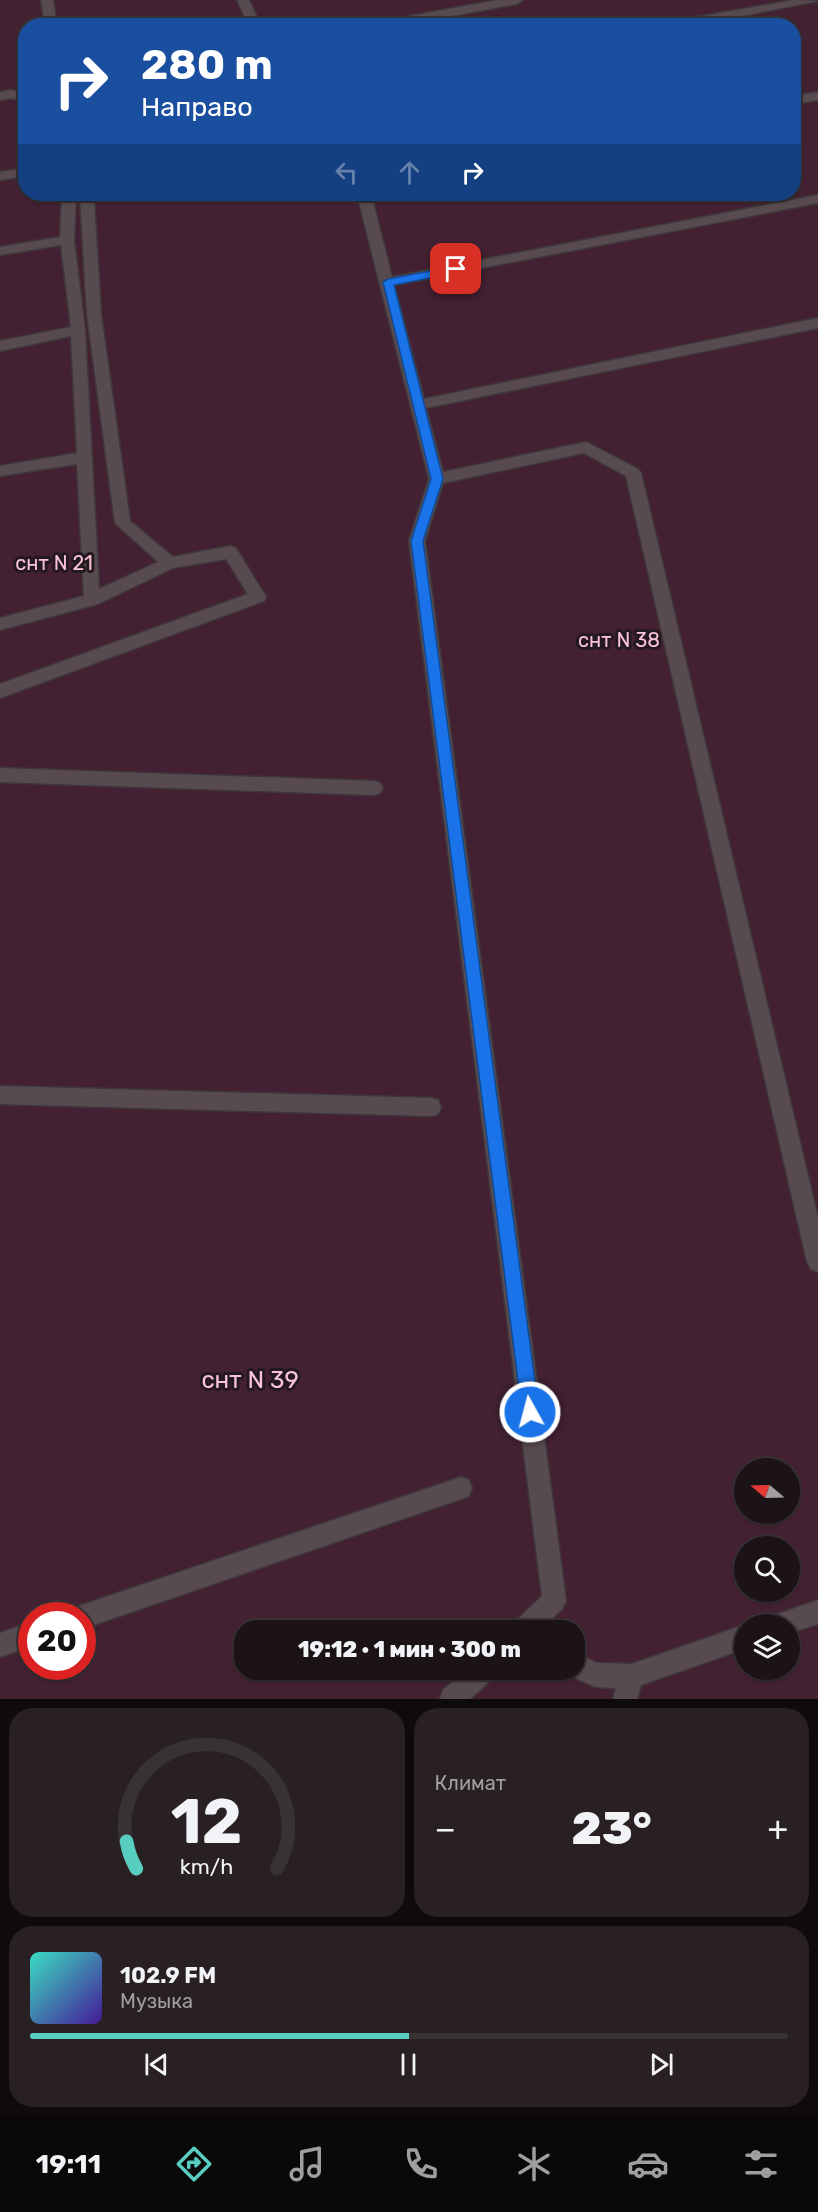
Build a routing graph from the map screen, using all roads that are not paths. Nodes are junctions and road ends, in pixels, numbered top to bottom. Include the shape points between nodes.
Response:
1 (47, 0) edge
2 (243, 0) edge
3 (517, 0) edge
4 (813, 0) edge
5 (443, 6) edge
6 (50, 18) edge
7 (251, 18) edge
8 (403, 18) edge
9 (713, 18) edge
10 (0, 96) edge
11 (18, 96) edge
12 (818, 96) edge
13 (801, 99) edge
14 (18, 173) edge
15 (0, 176) edge
16 (818, 199) edge
17 (69, 201) edge
18 (87, 201) edge
19 (366, 201) edge
20 (67, 240) junction
21 (0, 251) edge
22 (388, 282) junction
23 (818, 323) edge
24 (78, 330) junction
25 (0, 346) edge
26 (418, 405) junction
27 (85, 457) junction
28 (0, 471) edge
29 (437, 479) junction
30 (170, 563) junction
31 (92, 600) junction
32 (0, 624) edge
33 (0, 691) edge
34 (0, 775) edge
35 (374, 788) dead end
36 (0, 1095) edge
37 (431, 1107) dead end
38 (818, 1262) edge
39 (461, 1488) dead end
40 (96, 1612) edge
41 (818, 1612) edge
42 (800, 1618) edge
43 (534, 1620) edge
44 (18, 1639) edge
45 (734, 1640) edge
46 (0, 1645) edge
47 (585, 1670) edge
48 (632, 1676) junction
49 (472, 1680) edge
50 (452, 1699) edge
51 (625, 1699) edge

1 - 6 lane
2 - 7 lane
3 - 5 lane
4 - 9 lane
5 - 8 lane
10 - 11 lane
12 - 13 lane
14 - 15 lane
16 - 22 lane
17 - 20 lane
18 - 30 lane via 94,314 123,523
19 - 22 lane
20 - 21 lane
20 - 24 lane
22 - 26 lane
23 - 26 lane
24 - 25 lane
24 - 27 lane
26 - 29 lane
27 - 28 lane
27 - 31 lane
29 - 38 lane via 586,447 633,473
29 - 43 lane via 417,541 554,1601
30 - 31 lane
30 - 33 lane via 230,552 258,597
31 - 32 lane
34 - 35 lane
36 - 37 lane
39 - 40 lane
41 - 42 lane
44 - 46 lane
45 - 48 lane
47 - 48 lane via 595,1675
48 - 51 lane
49 - 50 lane

